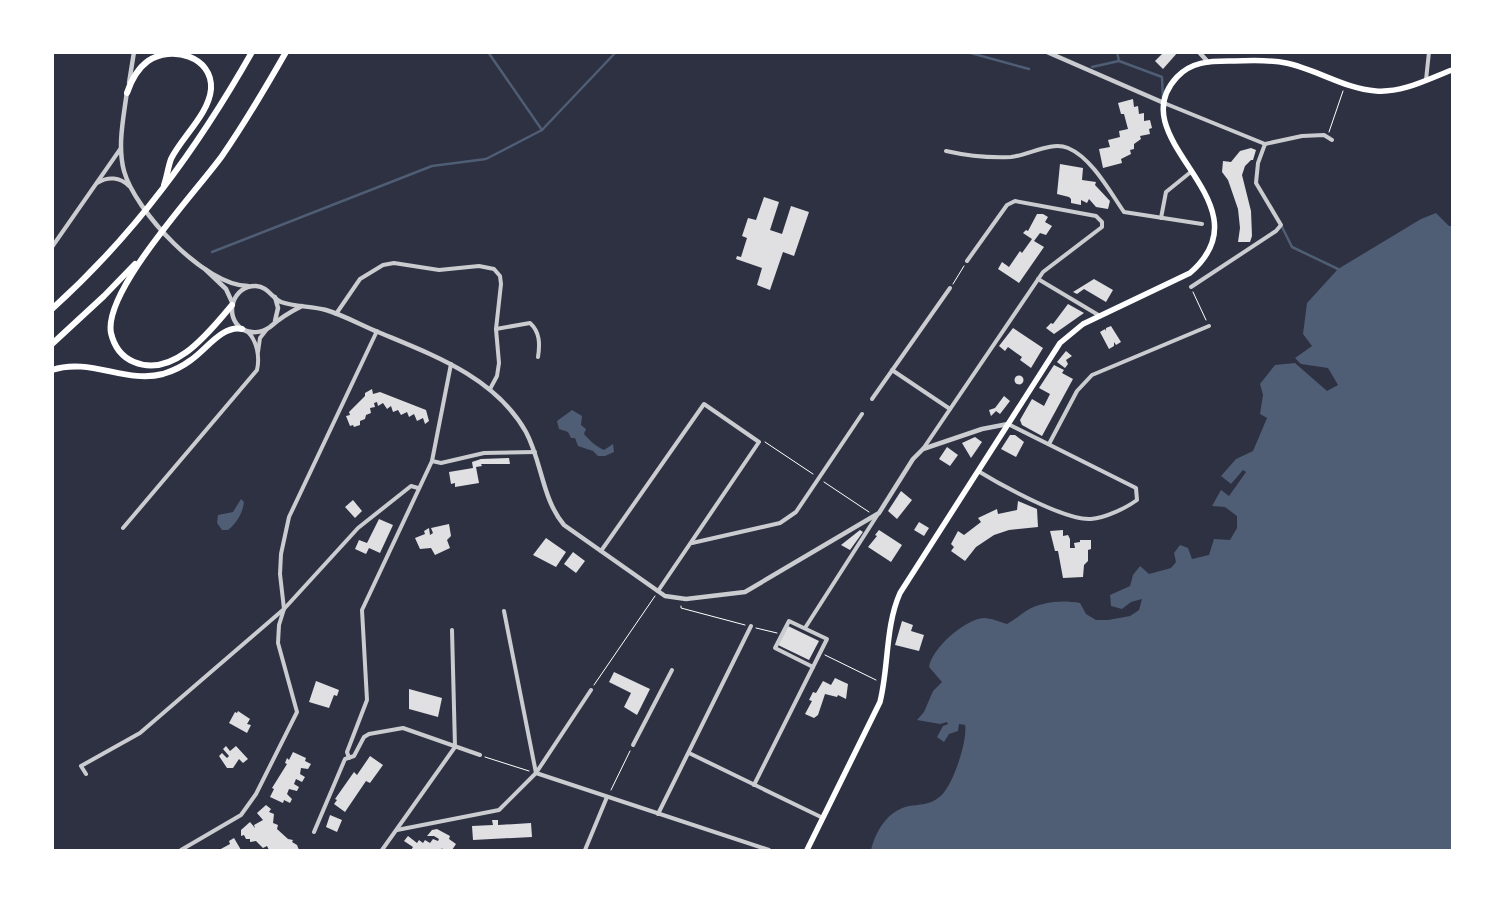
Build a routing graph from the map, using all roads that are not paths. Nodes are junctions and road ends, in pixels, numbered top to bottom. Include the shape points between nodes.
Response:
1 (134, 52) edge
2 (252, 52) edge
3 (286, 52) edge
4 (1047, 52) edge
5 (1199, 52) edge
6 (1429, 52) edge
7 (176, 53) edge
8 (1208, 62) junction
9 (1452, 70) edge
10 (1426, 80) junction
11 (127, 93) junction
12 (1164, 103) junction
13 (1332, 140) dead end
14 (1265, 144) junction
15 (122, 147) junction
16 (946, 151) dead end
17 (1192, 171) junction
18 (95, 184) junction
19 (130, 187) junction
20 (162, 192) junction
21 (1161, 218) junction
22 (1202, 224) dead end
23 (52, 247) edge
24 (144, 254) junction
25 (968, 261) road end
26 (205, 269) junction
27 (1038, 279) junction
28 (251, 286) junction
29 (1191, 287) road end
30 (950, 288) road end
31 (274, 297) junction
32 (232, 305) junction
33 (302, 306) junction
34 (52, 309) edge
35 (336, 314) junction
36 (1100, 316) junction
37 (272, 324) junction
38 (1209, 326) road end
39 (267, 329) junction
40 (496, 329) junction
41 (244, 330) junction
42 (376, 331) junction
43 (52, 344) edge
44 (258, 355) junction
45 (538, 357) dead end
46 (451, 364) junction
47 (52, 370) edge
48 (892, 370) junction
49 (490, 389) junction
50 (872, 399) dead end
51 (950, 409) junction
52 (862, 414) dead end
53 (1008, 424) junction
54 (1050, 444) junction
55 (923, 449) junction
56 (535, 452) junction
57 (432, 461) junction
58 (978, 471) junction
59 (418, 488) junction
60 (879, 513) junction
61 (123, 528) dead end
62 (691, 543) junction
63 (601, 551) junction
64 (658, 591) junction
65 (284, 609) junction
66 (504, 611) dead end
67 (751, 626) road end
68 (805, 628) junction
69 (452, 630) dead end
70 (813, 667) junction
71 (672, 670) dead end
72 (591, 690) road end
73 (632, 745) road end
74 (456, 747) junction
75 (689, 753) junction
76 (480, 755) road end
77 (349, 758) junction
78 (536, 773) junction
79 (86, 774) dead end
80 (754, 785) junction
81 (607, 797) junction
82 (658, 814) junction
83 (823, 818) junction
84 (396, 830) junction
85 (314, 832) dead end
86 (181, 850) edge
87 (382, 850) edge
88 (585, 850) edge
89 (769, 850) edge
90 (807, 850) edge

1 - 11 street
2 - 20 highway via 219,108
3 - 24 highway via 223,154
4 - 12 street
5 - 8 street
6 - 10 street
7 - 11 highway via 162,54 148,62 133,78
7 - 20 highway via 201,65 209,77 211,90 190,134 171,159
8 - 10 main road via 1264,60 1286,63 1371,90 1387,91
8 - 12 main road via 1192,65 1178,76
9 - 10 main road
11 - 15 street
12 - 14 street
12 - 17 main road via 1168,133
13 - 14 street via 1302,136
14 - 29 street via 1258,163 1256,183 1281,225
15 - 18 street
15 - 19 street
16 - 21 street via 970,156 1013,156 1051,147 1068,148 1100,176 1124,212
17 - 21 street via 1166,192
17 - 36 main road via 1206,192 1214,217 1213,238 1204,258 1180,279
18 - 19 street via 116,178
18 - 23 street
19 - 26 street via 166,236
20 - 34 highway via 106,258
21 - 22 street
24 - 32 highway via 118,298 111,320 114,343 130,360 153,365 178,358 194,346
24 - 43 highway
25 - 27 street via 1007,205 1016,201 1096,216 1102,222 1102,227
26 - 28 street via 230,283
26 - 32 street via 226,289
27 - 36 street
27 - 51 street
28 - 31 street via 266,289
28 - 32 street via 238,293
30 - 48 street
31 - 33 street
31 - 37 street via 278,308
32 - 41 street via 233,317
33 - 35 street
33 - 37 street
35 - 40 street via 360,279 383,264 439,270 484,266 494,269 501,280
35 - 42 street
36 - 53 main road via 1075,329 1060,344
37 - 39 street
38 - 54 street via 1092,375 1077,391
39 - 41 street via 256,332
39 - 44 street via 260,338
40 - 45 street via 530,323 536,328
40 - 49 street via 500,363
41 - 44 street via 254,342
41 - 47 highway via 230,329 192,360 164,374 135,376 82,366
42 - 46 street
42 - 65 street via 288,517 280,574
44 - 61 street via 257,370
46 - 49 street
46 - 57 street
48 - 50 street
48 - 51 street
49 - 56 street via 525,430
51 - 55 street
52 - 62 street via 796,512 780,523
53 - 54 street
53 - 55 street via 982,429
53 - 58 main road
54 - 58 street via 1136,488 1137,500 1100,517 1082,518 1040,503
55 - 60 street
56 - 57 street via 484,453 441,463
56 - 63 street via 555,515
57 - 59 street
58 - 83 main road via 897,599 884,684 874,713
59 - 65 street via 412,486 358,528
59 - 77 street via 362,610 367,700 347,752
60 - 64 street via 745,592 680,598 665,596
60 - 68 street
62 - 63 street via 759,442 704,404
62 - 64 street
63 - 64 street
65 - 79 street via 140,733 81,766
65 - 86 street via 278,643 297,712 256,794 241,815
66 - 78 street
67 - 75 street
68 - 70 street via 827,639
68 - 70 street via 789,621 775,648
69 - 74 street
70 - 80 street
71 - 73 street
72 - 78 street
74 - 76 street
74 - 77 street via 403,728 364,737 354,756
74 - 84 street
75 - 80 street
75 - 82 street
77 - 85 street via 345,759
78 - 81 street
78 - 84 street via 499,810
80 - 83 street
81 - 82 street
81 - 88 street
82 - 89 street
83 - 90 main road
84 - 87 street

